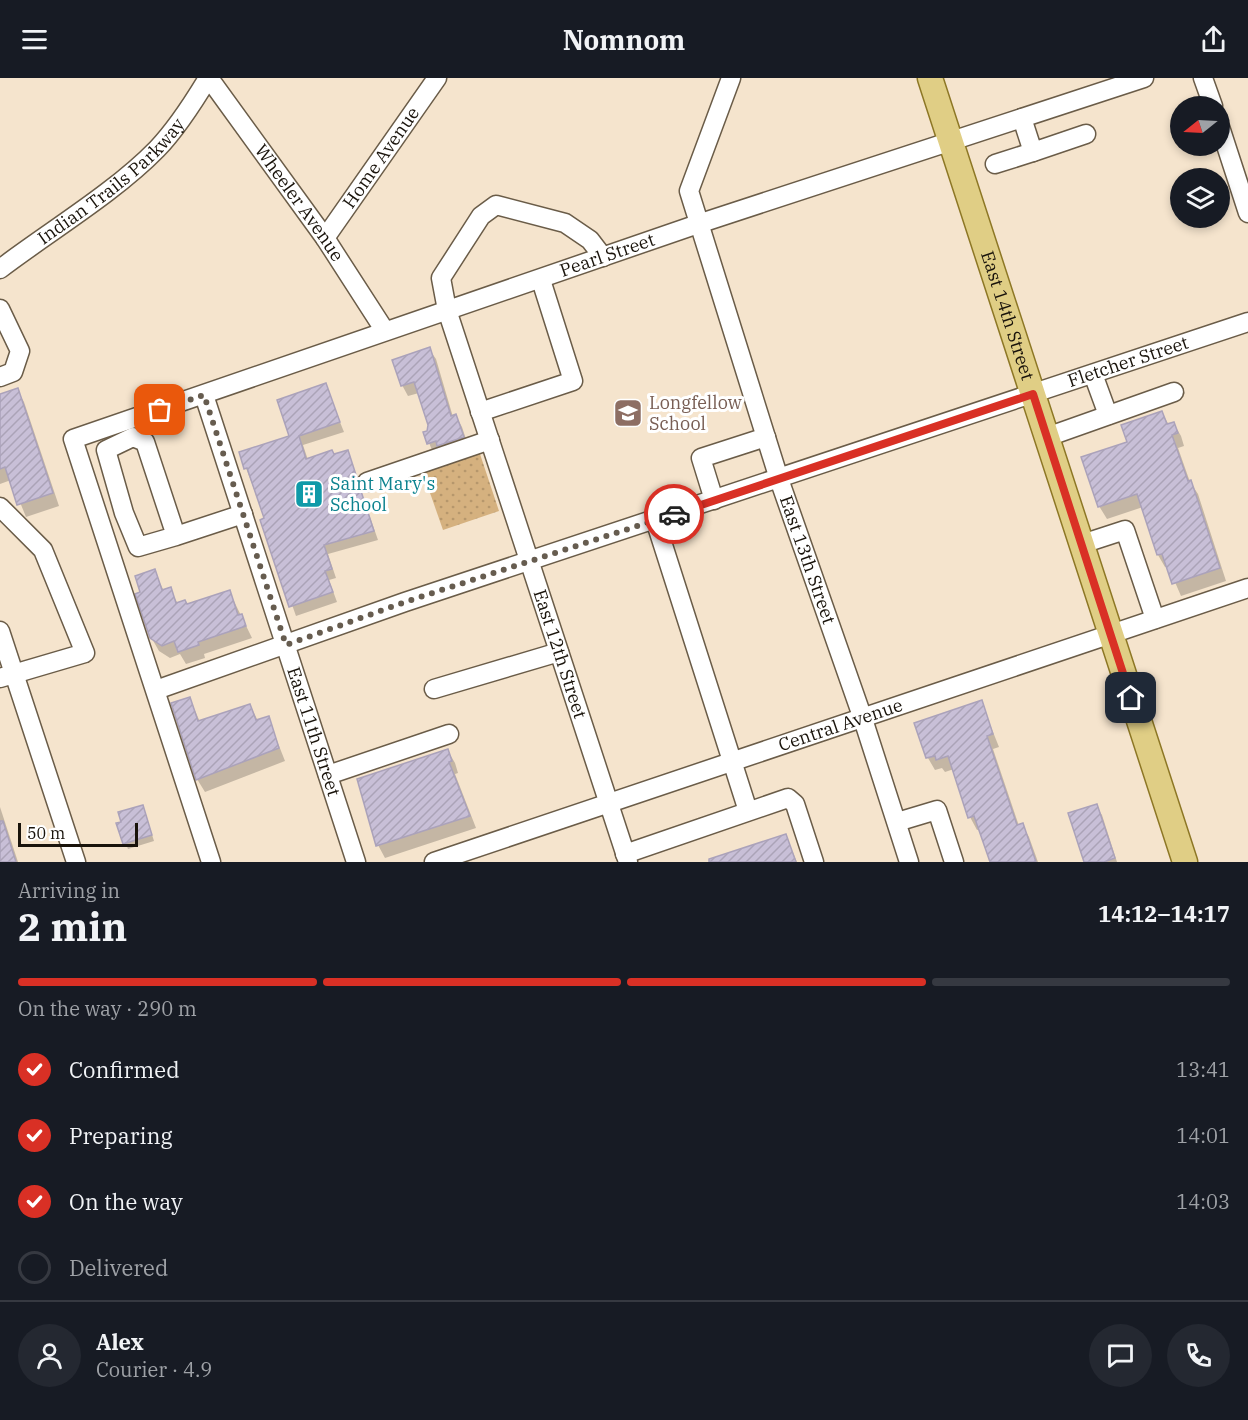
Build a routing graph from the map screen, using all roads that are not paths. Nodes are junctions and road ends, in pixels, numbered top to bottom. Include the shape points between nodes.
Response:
1 (208, 78) edge
2 (437, 78) edge
3 (731, 78) edge
4 (930, 78) edge
5 (1144, 78) edge
6 (1203, 78) edge
7 (1209, 96) edge
8 (1022, 118) junction
9 (1086, 134) dead end
10 (951, 141) junction
11 (1033, 152) junction
12 (1229, 156) edge
13 (995, 164) dead end
14 (1248, 213) edge
15 (698, 224) junction
16 (325, 238) junction
17 (603, 257) junction
18 (0, 269) edge
19 (541, 280) junction
20 (0, 309) edge
21 (447, 310) junction
22 (1248, 322) edge
23 (385, 331) junction
24 (1093, 374) junction
25 (0, 377) edge
26 (1174, 392) dead end
27 (1033, 394) junction
28 (204, 395) junction
29 (480, 412) junction
30 (1108, 415) junction
31 (765, 437) junction
32 (1047, 437) junction
33 (490, 440) junction
34 (779, 479) junction
35 (367, 482) dead end
36 (714, 500) junction
37 (0, 507) edge
38 (243, 513) junction
39 (656, 520) junction
40 (176, 536) junction
41 (1082, 544) junction
42 (529, 560) junction
43 (1248, 588) edge
44 (1155, 619) junction
45 (0, 631) edge
46 (1110, 634) junction
47 (286, 645) junction
48 (559, 652) junction
49 (7, 675) edge
50 (434, 689) dead end
51 (156, 690) junction
52 (862, 716) junction
53 (449, 734) dead end
54 (732, 760) junction
55 (328, 775) junction
56 (609, 804) junction
57 (748, 811) junction
58 (897, 822) junction
59 (627, 858) edge
60 (76, 862) edge
61 (211, 862) edge
62 (356, 862) edge
63 (434, 862) edge
64 (814, 862) edge
65 (909, 862) edge
66 (954, 862) edge
67 (1185, 862) edge

1 - 16 street, Wheeler Avenue
1 - 18 street, Indian Trails Parkway via 176,127 131,172
2 - 16 street, Home Avenue
3 - 15 street, East 13th Street via 689,191
4 - 10 main road, East 14th Street
5 - 8 street, Pearl Street
6 - 7 street
8 - 10 street, Pearl Street
8 - 11 street
9 - 11 street
10 - 15 street, Pearl Street
10 - 27 main road, East 14th Street
11 - 13 street
12 - 14 street
15 - 17 street, Pearl Street
15 - 31 street, East 13th Street
16 - 23 street, Wheeler Avenue
17 - 19 street, Pearl Street
17 - 21 street, East 12th Street via 590,240 565,223 496,205 481,216 444,269 441,278
19 - 21 street, Pearl Street
19 - 29 street via 573,381
20 - 25 street via 20,351 13,372
21 - 23 street, Pearl Street
21 - 29 street, East 12th Street
22 - 24 street, Fletcher Street
23 - 28 street, Pearl Street
24 - 27 street, Fletcher Street
24 - 30 street
26 - 30 street
27 - 32 main road, East 14th Street
27 - 34 street, Fletcher Street
28 - 38 street, East 11th Street
28 - 51 street, Pearl Street via 73,439
29 - 33 street, East 12th Street
30 - 32 street
31 - 34 street, East 13th Street
31 - 36 street via 701,458
32 - 41 main road, East 14th Street
33 - 35 street
33 - 42 street, East 12th Street
34 - 36 street, Fletcher Street
34 - 52 street, East 13th Street
36 - 39 street, Fletcher Street
37 - 49 street via 43,550 86,653
38 - 40 street
38 - 47 street, East 11th Street
39 - 42 street, Fletcher Street
39 - 54 street
40 - 40 street via 145,442 133,437 106,450 138,547
41 - 44 street via 1125,530
41 - 46 main road, East 14th Street
42 - 47 street, Fletcher Street
42 - 48 street, East 12th Street
43 - 44 street, Central Avenue
44 - 46 street, Central Avenue
45 - 49 street
46 - 52 street, Central Avenue
46 - 67 main road, East 14th Street
47 - 51 street, Fletcher Street
47 - 55 street, East 11th Street
48 - 50 street
48 - 56 street, East 12th Street
49 - 60 street via 47,773
51 - 61 street
52 - 54 street, Central Avenue
52 - 58 street, East 13th Street
53 - 55 street
54 - 56 street, Central Avenue
54 - 57 street
55 - 62 street, East 11th Street
56 - 59 street, East 12th Street
56 - 63 street, Central Avenue
57 - 59 street
57 - 64 street via 788,798 795,804
58 - 65 street, East 13th Street
58 - 66 street via 937,810

